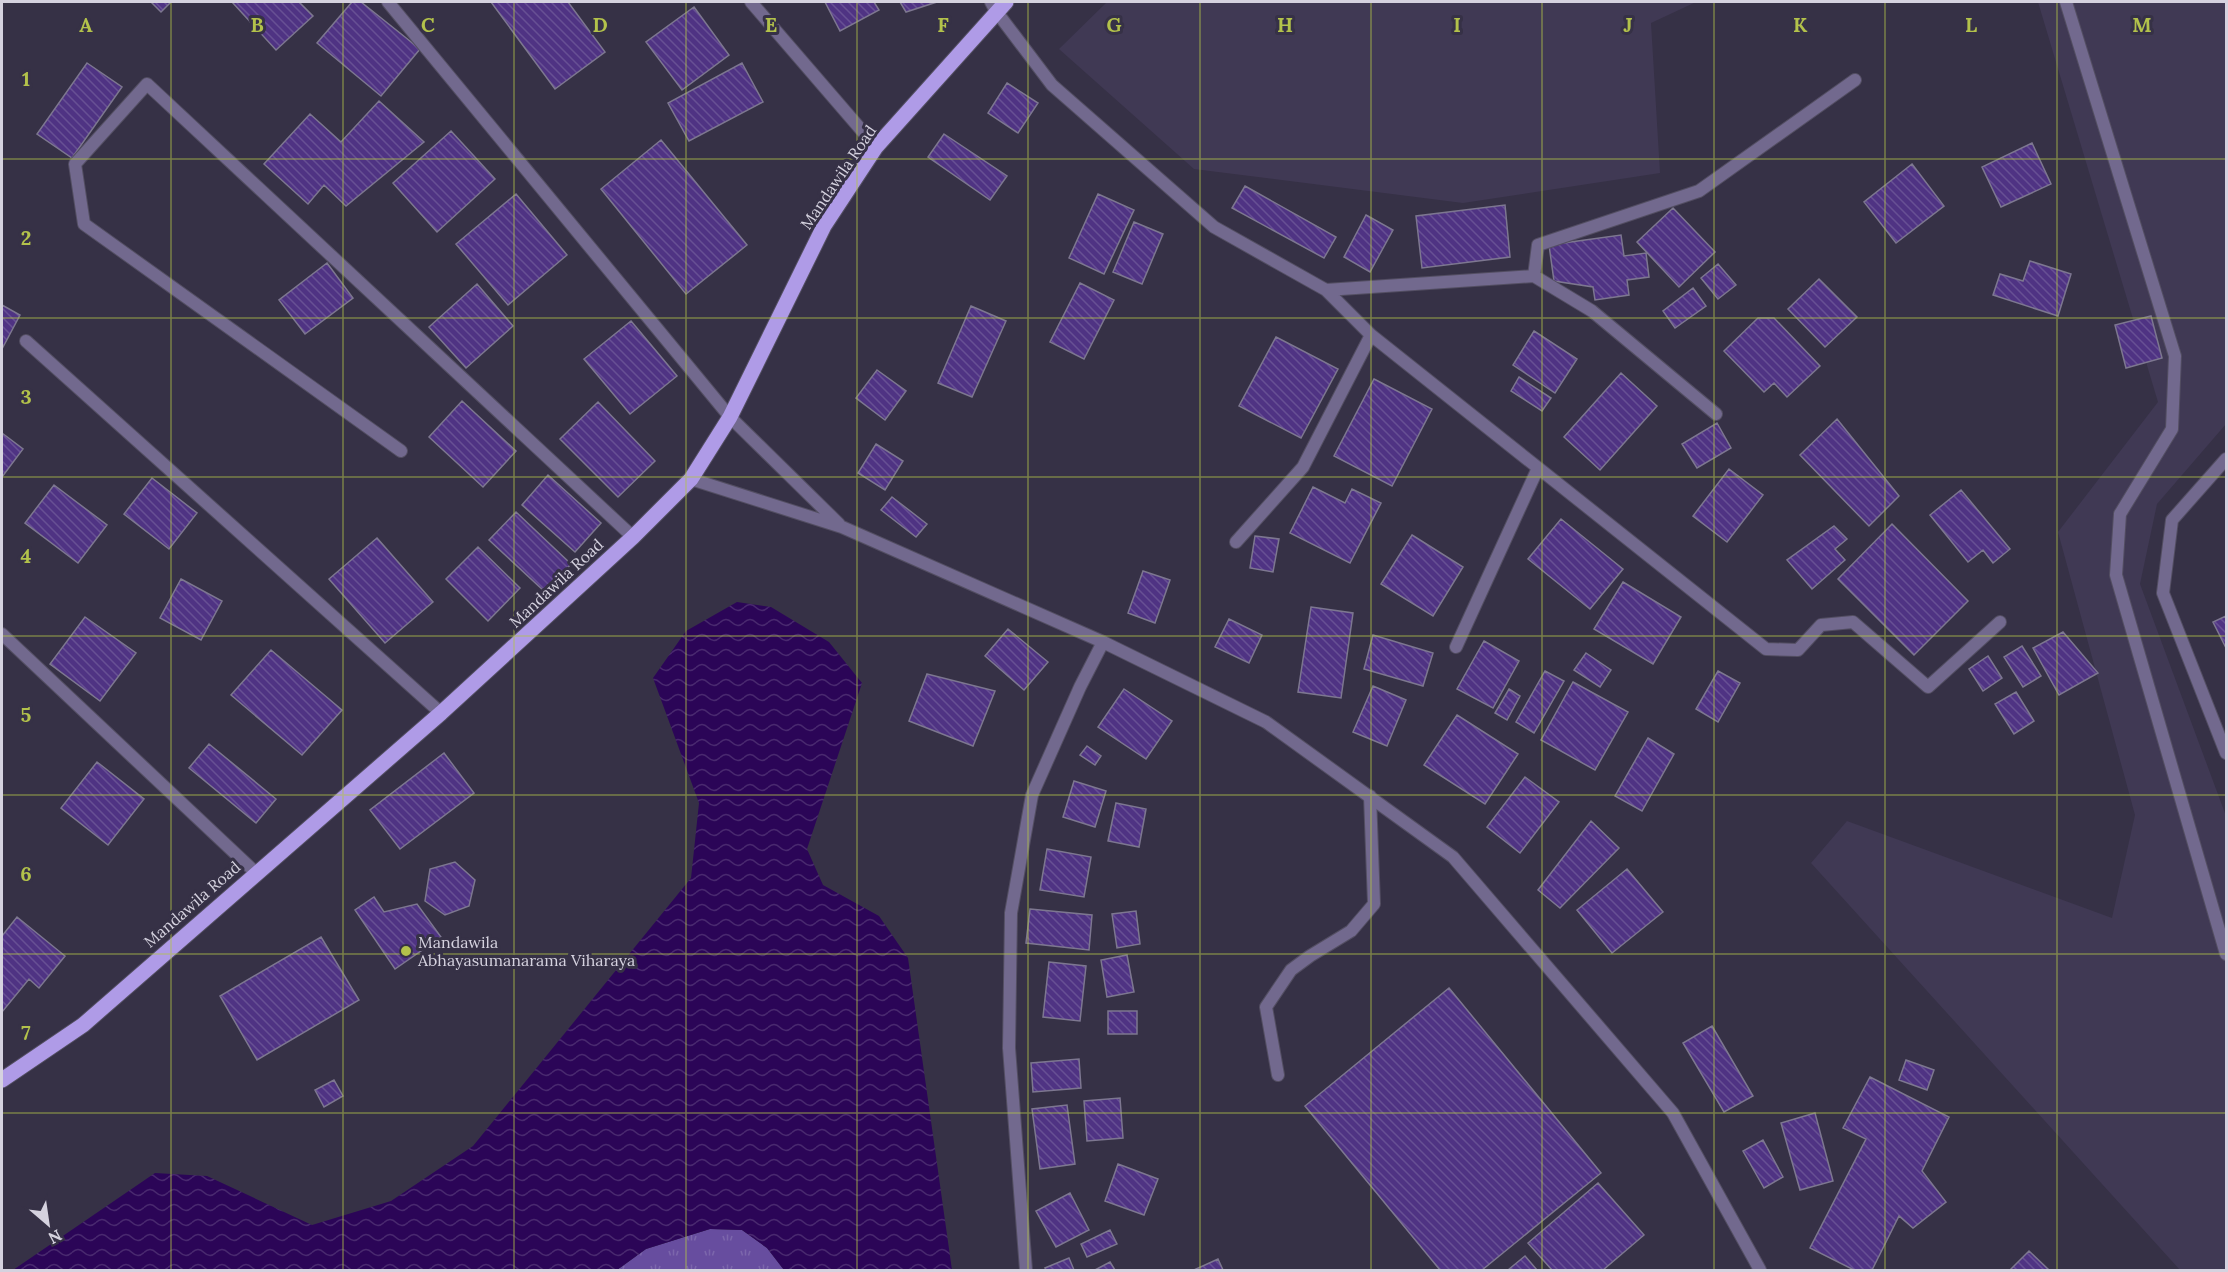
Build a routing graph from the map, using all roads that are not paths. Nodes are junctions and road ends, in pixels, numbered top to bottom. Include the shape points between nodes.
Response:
1 (388, 2) edge
2 (751, 2) edge
3 (2066, 2) edge
4 (998, 5) edge
5 (1855, 80) dead end
6 (876, 147) junction
7 (1534, 276) junction
8 (1326, 290) junction
9 (1371, 335) junction
10 (26, 341) dead end
11 (1716, 414) dead end
12 (730, 417) junction
13 (401, 451) dead end
14 (2226, 459) edge
15 (1539, 468) junction
16 (691, 479) junction
17 (842, 527) junction
18 (633, 537) junction
19 (1236, 542) dead end
20 (2000, 622) dead end
21 (2, 634) edge
22 (1103, 642) junction
23 (1456, 647) dead end
24 (441, 713) junction
25 (2226, 753) edge
26 (1370, 796) junction
27 (256, 873) junction
28 (2226, 954) edge
29 (1278, 1075) dead end
30 (2, 1080) edge
31 (1026, 1270) edge
32 (1760, 1270) edge

1 - 12 street
2 - 6 street
3 - 28 street via 2175,356 2172,429 2120,514 2116,575
4 - 6 main road, Mandawila Road
4 - 8 street via 1052,85 1214,227
5 - 7 street via 1699,191 1538,245
6 - 12 main road, Mandawila Road via 824,226
7 - 8 street
7 - 11 street via 1592,311
8 - 9 street
9 - 15 street
9 - 19 street via 1303,467
10 - 24 street
12 - 16 main road, Mandawila Road
12 - 17 street
13 - 18 street via 84,224 75,164 147,84
14 - 25 street via 2172,520 2163,593
15 - 20 street via 1766,649 1798,650 1821,625 1853,622 1928,687
15 - 23 street
16 - 17 street
16 - 18 main road, Mandawila Road
17 - 22 street
18 - 24 main road, Mandawila Road
21 - 27 street
22 - 26 street via 1266,722
22 - 31 street via 1032,795 1011,913 1009,1048
24 - 27 main road, Mandawila Road
26 - 29 street via 1374,904 1352,931 1291,970 1266,1007
26 - 32 street via 1453,857 1673,1113
27 - 30 main road, Mandawila Road via 83,1025

